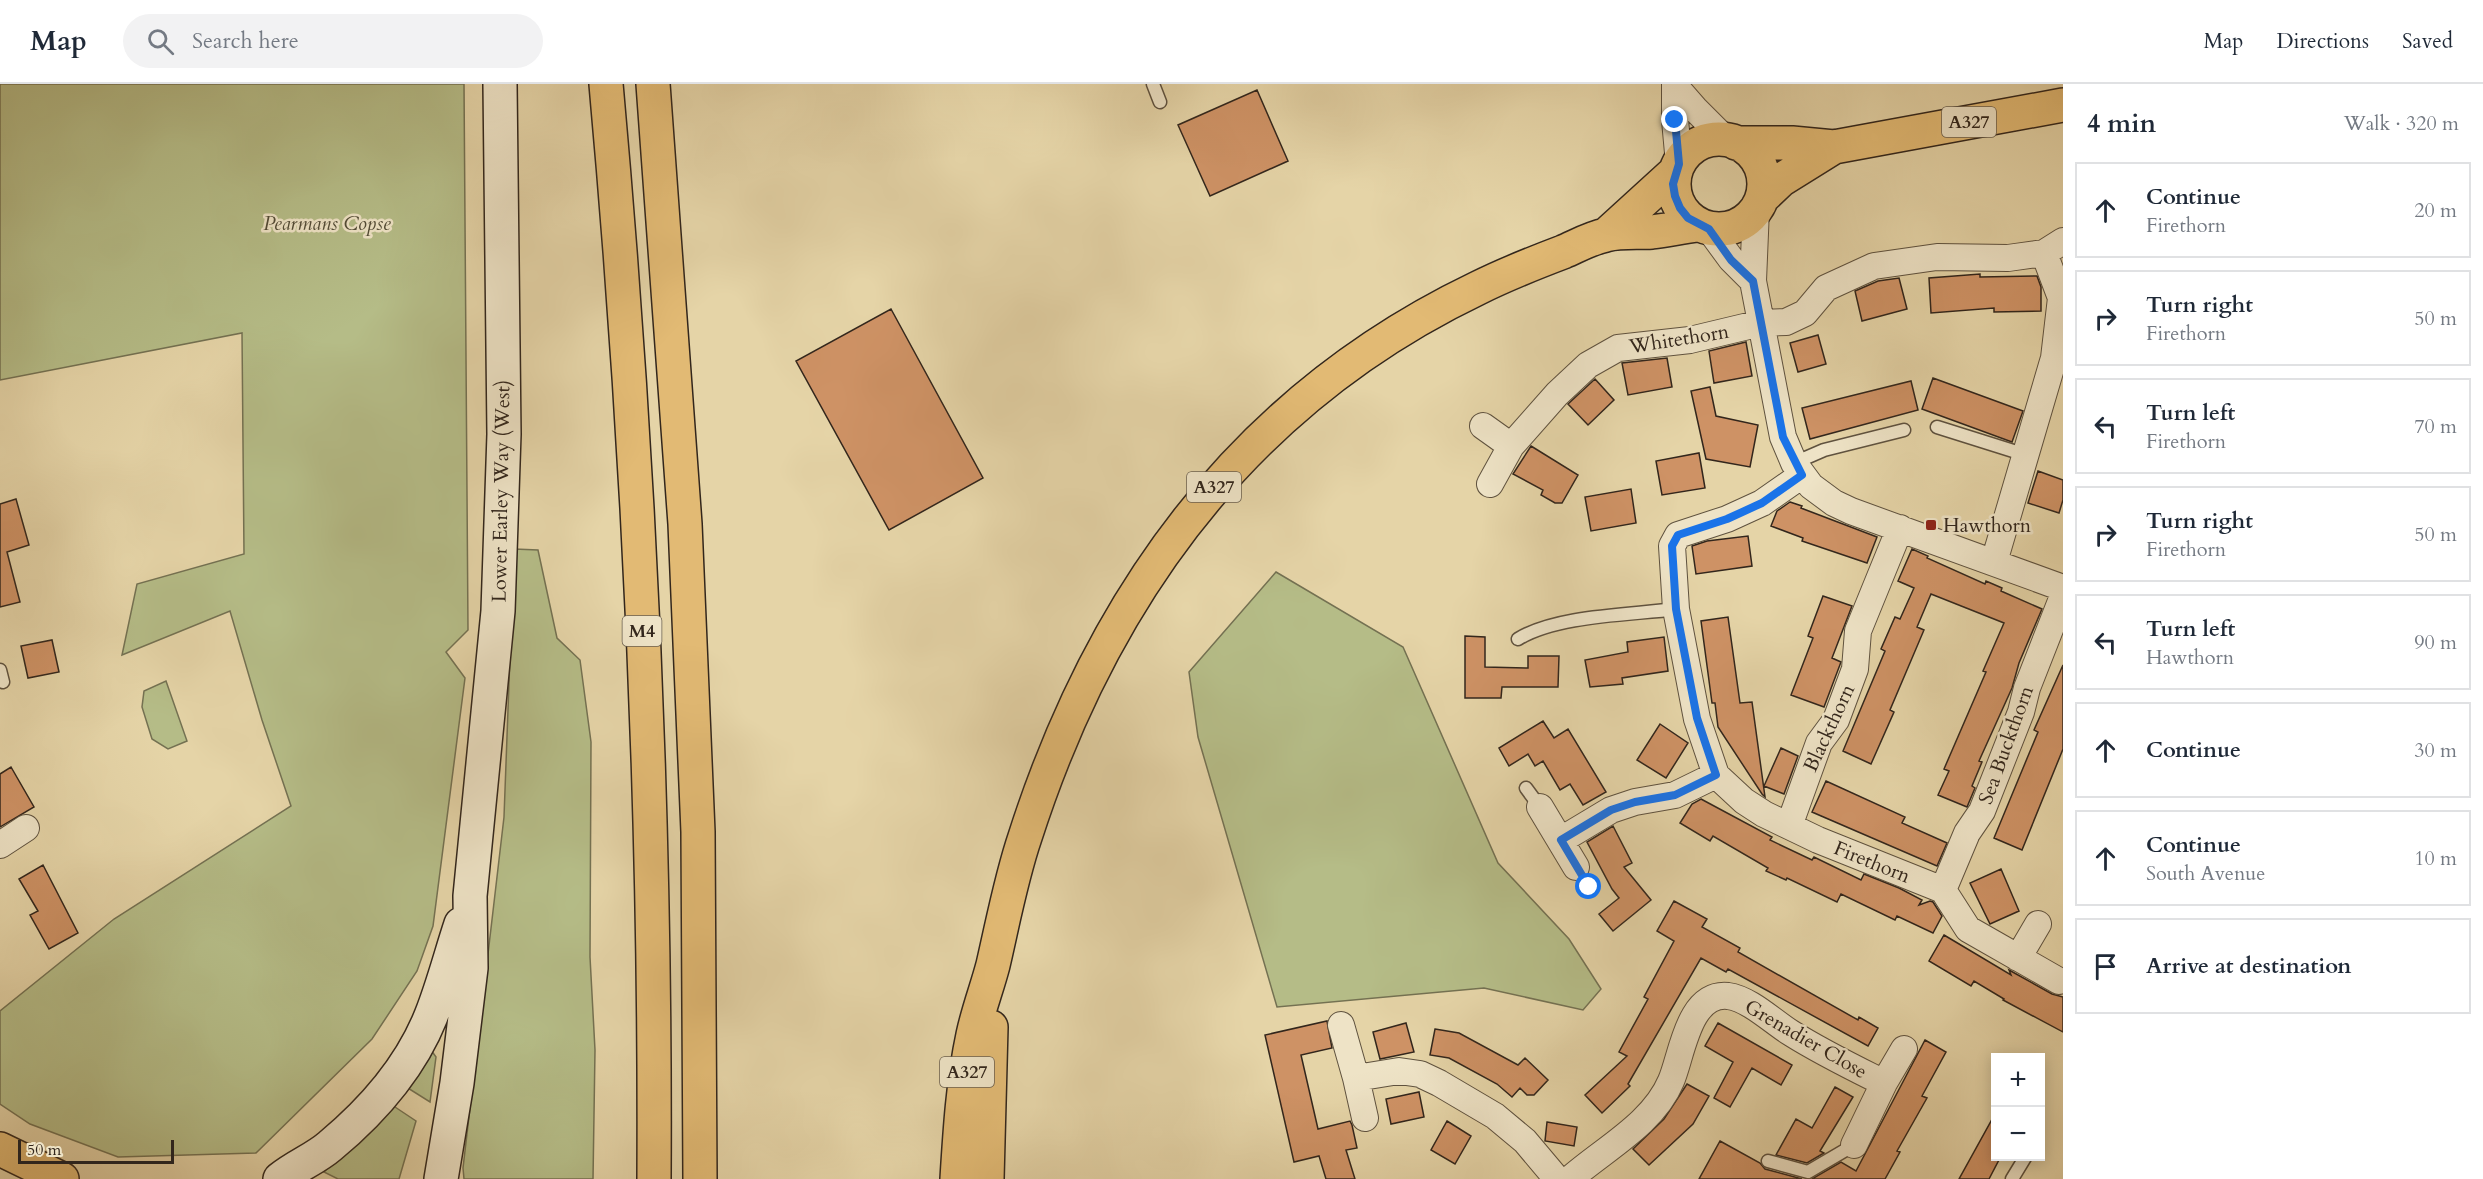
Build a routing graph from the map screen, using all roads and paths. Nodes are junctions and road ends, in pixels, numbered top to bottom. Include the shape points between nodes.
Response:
1 (500, 84) edge
2 (606, 84) edge
3 (653, 84) edge
4 (1153, 84) edge
5 (1675, 85) edge
6 (1160, 102) dead end
7 (2063, 105) edge
8 (1731, 141) junction
9 (1834, 147) junction
10 (1677, 168) junction
11 (1759, 203) junction
12 (1703, 227) junction
13 (1607, 234) junction
14 (2054, 248) edge
15 (1753, 281) junction
16 (1761, 323) junction
17 (1484, 426) dead end
18 (1937, 427) dead end
19 (1904, 430) dead end
20 (1511, 446) junction
21 (2026, 455) junction
22 (1798, 469) junction
23 (1490, 484) dead end
24 (1900, 528) junction
25 (1994, 562) junction
26 (2063, 588) edge
27 (2063, 596) edge
28 (1676, 609) junction
29 (1518, 639) dead end
30 (1716, 775) junction
31 (1533, 797) dead end
32 (1789, 826) junction
33 (26, 828) dead end
34 (1561, 840) junction
35 (0, 845) edge
36 (1582, 877) dead end
37 (1943, 890) junction
38 (470, 896) junction
39 (2038, 924) dead end
40 (2018, 958) junction
41 (992, 968) junction
42 (2059, 981) dead end
43 (1341, 1025) dead end
44 (1904, 1049) dead end
45 (1356, 1078) junction
46 (1884, 1083) junction
47 (1365, 1118) dead end
48 (1854, 1145) joint
49 (0, 1149) edge
50 (1768, 1161) dead end
51 (2023, 1161) edge
52 (62, 1179) edge
53 (280, 1179) edge
54 (441, 1179) edge
55 (654, 1179) edge
56 (700, 1179) edge
57 (957, 1179) edge
58 (987, 1179) edge
59 (1557, 1179) edge
60 (1570, 1179) edge
61 (2012, 1179) edge

1 - 38 main road, Lower Earley Way (West) via 504,434 498,611
2 - 55 main road, M4 via 639,537 650,828
3 - 56 main road, M4 via 685,525 697,796
4 - 6 lane
5 - 8 street via 1695,110
5 - 10 street
7 - 9 main road, A327
8 - 9 main road, A327
8 - 10 main road via 1698,144 1687,152
8 - 11 main road via 1746,148 1760,165 1764,187
9 - 11 main road, A327 via 1781,180
10 - 12 main road via 1673,184 1677,202 1688,218
10 - 13 main road, A327
11 - 12 main road via 1736,226
11 - 15 street
12 - 13 main road, A327
12 - 15 street
13 - 41 main road, A327 via 1497,278 1436,309 1363,354 1281,418 1198,504 1154,564 1108,640 1074,707 1024,838
14 - 16 street, Whitethorn via 2008,258 1937,257 1874,266 1826,288 1805,314 1786,322
14 - 21 street, Whitethorn via 2061,298 2059,334
15 - 16 street
16 - 20 street, Whitethorn via 1690,340 1618,348 1588,365
16 - 22 street via 1783,437
17 - 20 street
18 - 21 lane
19 - 22 lane via 1824,450
20 - 23 street, Whitethorn
21 - 25 street, Whitethorn
22 - 24 street via 1820,494 1834,503
22 - 28 street, Firethorn via 1762,503 1678,535 1672,546
24 - 25 street
24 - 32 street, Blackthorn via 1858,632 1855,669 1836,720 1818,743
25 - 26 street
27 - 37 street, Sea Buckthorn via 1982,811 1967,833
28 - 29 lane via 1566,622 1531,631
28 - 30 street, Firethorn via 1697,718
30 - 32 street, Firethorn via 1744,801
30 - 34 street via 1675,795 1611,810
31 - 34 street
32 - 37 street, Firethorn
33 - 35 street
34 - 36 street
37 - 40 street via 1968,929
38 - 53 main road, Lower Earley Way (West) via 431,1017 412,1053 364,1115 329,1147
38 - 54 main road, Lower Earley Way (West) via 471,968
39 - 40 street
40 - 42 street
41 - 57 main road, A327 via 973,1034 962,1104
41 - 58 main road, A327
43 - 45 street
44 - 46 street, Grenadier Close
45 - 47 street
45 - 59 street via 1399,1071 1420,1074 1439,1083 1495,1116 1525,1141
46 - 48 street, Grenadier Close
46 - 60 street, Grenadier Close via 1835,1059 1744,1002 1727,996 1708,1001 1684,1036 1672,1080 1659,1104
48 - 50 lane, Grenadier Close via 1808,1172
49 - 52 main road
51 - 61 lane

